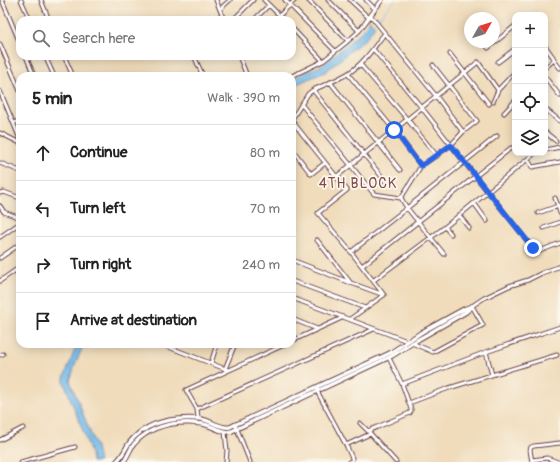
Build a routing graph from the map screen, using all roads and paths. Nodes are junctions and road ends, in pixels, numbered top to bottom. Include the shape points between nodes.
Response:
1 (2, 0) edge
2 (21, 0) edge
3 (41, 0) edge
4 (216, 0) edge
5 (230, 0) edge
6 (253, 0) edge
7 (264, 0) edge
8 (285, 0) edge
9 (295, 0) edge
10 (308, 0) edge
11 (328, 0) edge
12 (350, 0) edge
13 (366, 0) edge
14 (382, 0) edge
15 (269, 5) junction
16 (290, 5) junction
17 (220, 9) junction
18 (375, 9) junction
19 (280, 15) joint
20 (28, 16) edge
21 (47, 16) edge
22 (223, 16) edge
23 (237, 16) edge
24 (258, 16) edge
25 (370, 17) junction
26 (512, 28) edge
27 (358, 31) junction
28 (296, 32) edge
29 (16, 33) edge
30 (385, 33) junction
31 (500, 38) edge
32 (348, 41) junction
33 (0, 44) edge
34 (546, 48) edge
35 (373, 50) junction
36 (335, 51) junction
37 (512, 51) edge
38 (450, 54) dead end
39 (28, 60) edge
40 (47, 60) edge
41 (66, 60) edge
42 (196, 60) edge
43 (241, 60) edge
44 (554, 60) junction
45 (324, 61) junction
46 (498, 62) dead end
47 (360, 64) junction
48 (433, 65) dead end
49 (548, 65) edge
50 (560, 68) edge
51 (32, 72) edge
52 (52, 72) edge
53 (71, 72) edge
54 (201, 72) edge
55 (245, 72) edge
56 (465, 73) junction
57 (296, 74) edge
58 (348, 74) junction
59 (512, 75) edge
60 (548, 81) edge
61 (16, 82) edge
62 (330, 82) junction
63 (450, 85) junction
64 (313, 90) junction
65 (498, 90) junction
66 (0, 92) edge
67 (436, 96) junction
68 (560, 96) edge
69 (302, 104) junction
70 (511, 105) edge
71 (422, 108) junction
72 (548, 111) edge
73 (504, 113) dead end
74 (296, 114) edge
75 (408, 119) junction
76 (560, 121) edge
77 (14, 123) joint
78 (296, 125) edge
79 (16, 128) edge
80 (394, 130) junction
81 (463, 132) junction
82 (0, 133) edge
83 (548, 134) edge
84 (497, 136) dead end
85 (16, 141) edge
86 (556, 141) dead end
87 (378, 142) junction
88 (451, 145) junction
89 (560, 147) edge
90 (511, 148) dead end
91 (548, 149) edge
92 (296, 154) edge
93 (364, 154) junction
94 (437, 156) junction
95 (532, 156) edge
96 (528, 159) junction
97 (464, 162) junction
98 (560, 162) edge
99 (325, 163) junction
100 (1, 164) edge
101 (351, 164) junction
102 (421, 166) junction
103 (16, 170) edge
104 (400, 170) dead end
105 (336, 176) junction
106 (476, 177) junction
107 (386, 182) dead end
108 (488, 192) junction
109 (0, 193) edge
110 (16, 196) edge
111 (401, 198) junction
112 (555, 198) dead end
113 (474, 203) junction
114 (559, 205) edge
115 (0, 206) edge
116 (407, 208) junction
117 (4, 212) junction
118 (538, 213) dead end
119 (560, 213) edge
120 (0, 215) edge
121 (459, 215) junction
122 (16, 216) edge
123 (487, 221) dead end
124 (418, 222) junction
125 (560, 222) edge
126 (16, 226) edge
127 (445, 227) junction
128 (469, 228) dead end
129 (544, 228) dead end
130 (451, 234) dead end
131 (0, 237) edge
132 (430, 237) junction
133 (317, 240) dead end
134 (560, 243) edge
135 (16, 247) edge
136 (351, 252) junction
137 (444, 254) dead end
138 (0, 258) edge
139 (296, 262) edge
140 (362, 266) junction
141 (560, 266) edge
142 (16, 270) edge
143 (374, 280) junction
144 (0, 281) edge
145 (296, 282) edge
146 (351, 283) junction
147 (384, 295) junction
148 (296, 299) edge
149 (472, 306) junction
150 (365, 308) junction
151 (344, 317) junction
152 (350, 319) junction
153 (296, 321) edge
154 (560, 327) edge
155 (374, 328) junction
156 (317, 329) junction
157 (296, 339) edge
158 (407, 341) junction
159 (412, 343) junction
160 (171, 348) edge
161 (216, 348) edge
162 (234, 348) edge
163 (277, 348) edge
164 (486, 352) junction
165 (557, 356) dead end
166 (389, 358) junction
167 (210, 363) junction
168 (227, 370) junction
169 (492, 375) junction
170 (402, 384) junction
171 (317, 391) junction
172 (409, 403) junction
173 (197, 409) junction
174 (198, 418) dead end
175 (360, 423) dead end
176 (236, 426) junction
177 (23, 428) dead end
178 (225, 432) junction
179 (369, 433) junction
180 (0, 440) edge
181 (560, 443) edge
182 (346, 445) junction
183 (75, 447) dead end
184 (532, 461) edge
185 (21, 462) edge
186 (116, 462) edge
187 (123, 462) edge
188 (226, 462) edge
189 (250, 462) edge
190 (349, 462) edge
191 (396, 462) edge
192 (558, 462) edge

1 - 29 street
2 - 20 street
3 - 21 street
4 - 17 street
5 - 17 street
6 - 23 street
7 - 15 street
8 - 16 street
9 - 16 street
10 - 32 street
11 - 27 street
12 - 25 street
13 - 18 street
14 - 18 street
15 - 19 street
15 - 24 street
16 - 19 street
16 - 36 street
17 - 22 street
18 - 25 street
25 - 27 street
25 - 30 street
26 - 31 street
27 - 32 street
28 - 45 street
30 - 35 street
30 - 67 street
32 - 36 street
33 - 61 street
34 - 44 street
35 - 47 street
35 - 71 street
36 - 45 street
37 - 46 street
38 - 56 street
39 - 51 street
40 - 52 street
41 - 53 street
42 - 54 street
43 - 55 street
44 - 49 street
44 - 50 street
45 - 57 street
47 - 58 street
47 - 75 street
48 - 63 street
56 - 63 street
56 - 65 street via 478,62
56 - 65 street via 491,103
58 - 62 street
58 - 80 street
59 - 65 street
60 - 68 street
62 - 64 street
62 - 87 street
63 - 67 street
63 - 81 street via 477,121
64 - 69 street
64 - 93 street
66 - 77 street
67 - 71 street
67 - 81 street
69 - 74 street
69 - 101 street
70 - 73 street
71 - 75 street
71 - 88 street
72 - 76 street
75 - 80 street
75 - 94 street
77 - 79 street
78 - 99 street
80 - 87 street
80 - 102 street
81 - 88 street
82 - 85 street
83 - 86 street
84 - 97 street
87 - 93 street
87 - 104 street
88 - 94 street
88 - 97 street
89 - 91 street
90 - 106 street
92 - 99 street via 311,174
93 - 101 street
93 - 107 street
94 - 102 street
95 - 96 street
96 - 98 street via 532,167
96 - 108 street
97 - 106 street
97 - 116 street
99 - 105 street
100 - 103 street
101 - 105 street
101 - 111 street via 374,194
102 - 111 street
105 - 136 street via 347,190 318,213
106 - 108 street
106 - 124 street
108 - 113 street
108 - 134 street via 533,248 540,251
109 - 110 street
111 - 116 street
112 - 114 street
113 - 121 street
113 - 123 street
114 - 118 street
114 - 119 street
115 - 117 street
116 - 124 street
116 - 136 street
117 - 120 street
117 - 122 street
121 - 127 street
121 - 128 street
124 - 132 street
124 - 140 street
125 - 129 street
126 - 131 street
127 - 130 street
127 - 132 street
132 - 137 street
132 - 143 street
133 - 146 street
135 - 138 street
136 - 140 street
139 - 146 street
140 - 143 street
141 - 149 street via 508,286
142 - 144 street
143 - 147 street
145 - 150 street
146 - 147 street
147 - 150 street
148 - 151 street
149 - 158 street
149 - 159 street
149 - 159 street via 483,325 433,352
150 - 152 street
151 - 152 street
151 - 156 street
152 - 155 street
153 - 156 street
154 - 164 street
155 - 158 street
155 - 173 street
156 - 157 street
158 - 176 street via 390,353
159 - 166 street
160 - 167 street
161 - 167 street
162 - 168 street
163 - 168 street
164 - 169 street
164 - 170 street
165 - 169 street
166 - 170 street
166 - 171 street
167 - 168 street
168 - 173 street via 186,390
169 - 172 street
170 - 172 street
171 - 176 street
171 - 182 street
172 - 179 street via 410,413
173 - 174 street
175 - 179 street
176 - 178 street via 230,432
176 - 186 street via 226,428 203,420 186,418 160,422 134,438
176 - 189 street
177 - 180 street
178 - 187 street via 202,424 180,423 162,426 146,434 133,445
178 - 188 street
179 - 182 street
179 - 191 street
181 - 184 street via 534,446 530,450
182 - 190 street via 352,458
183 - 185 street
184 - 192 street via 547,458

